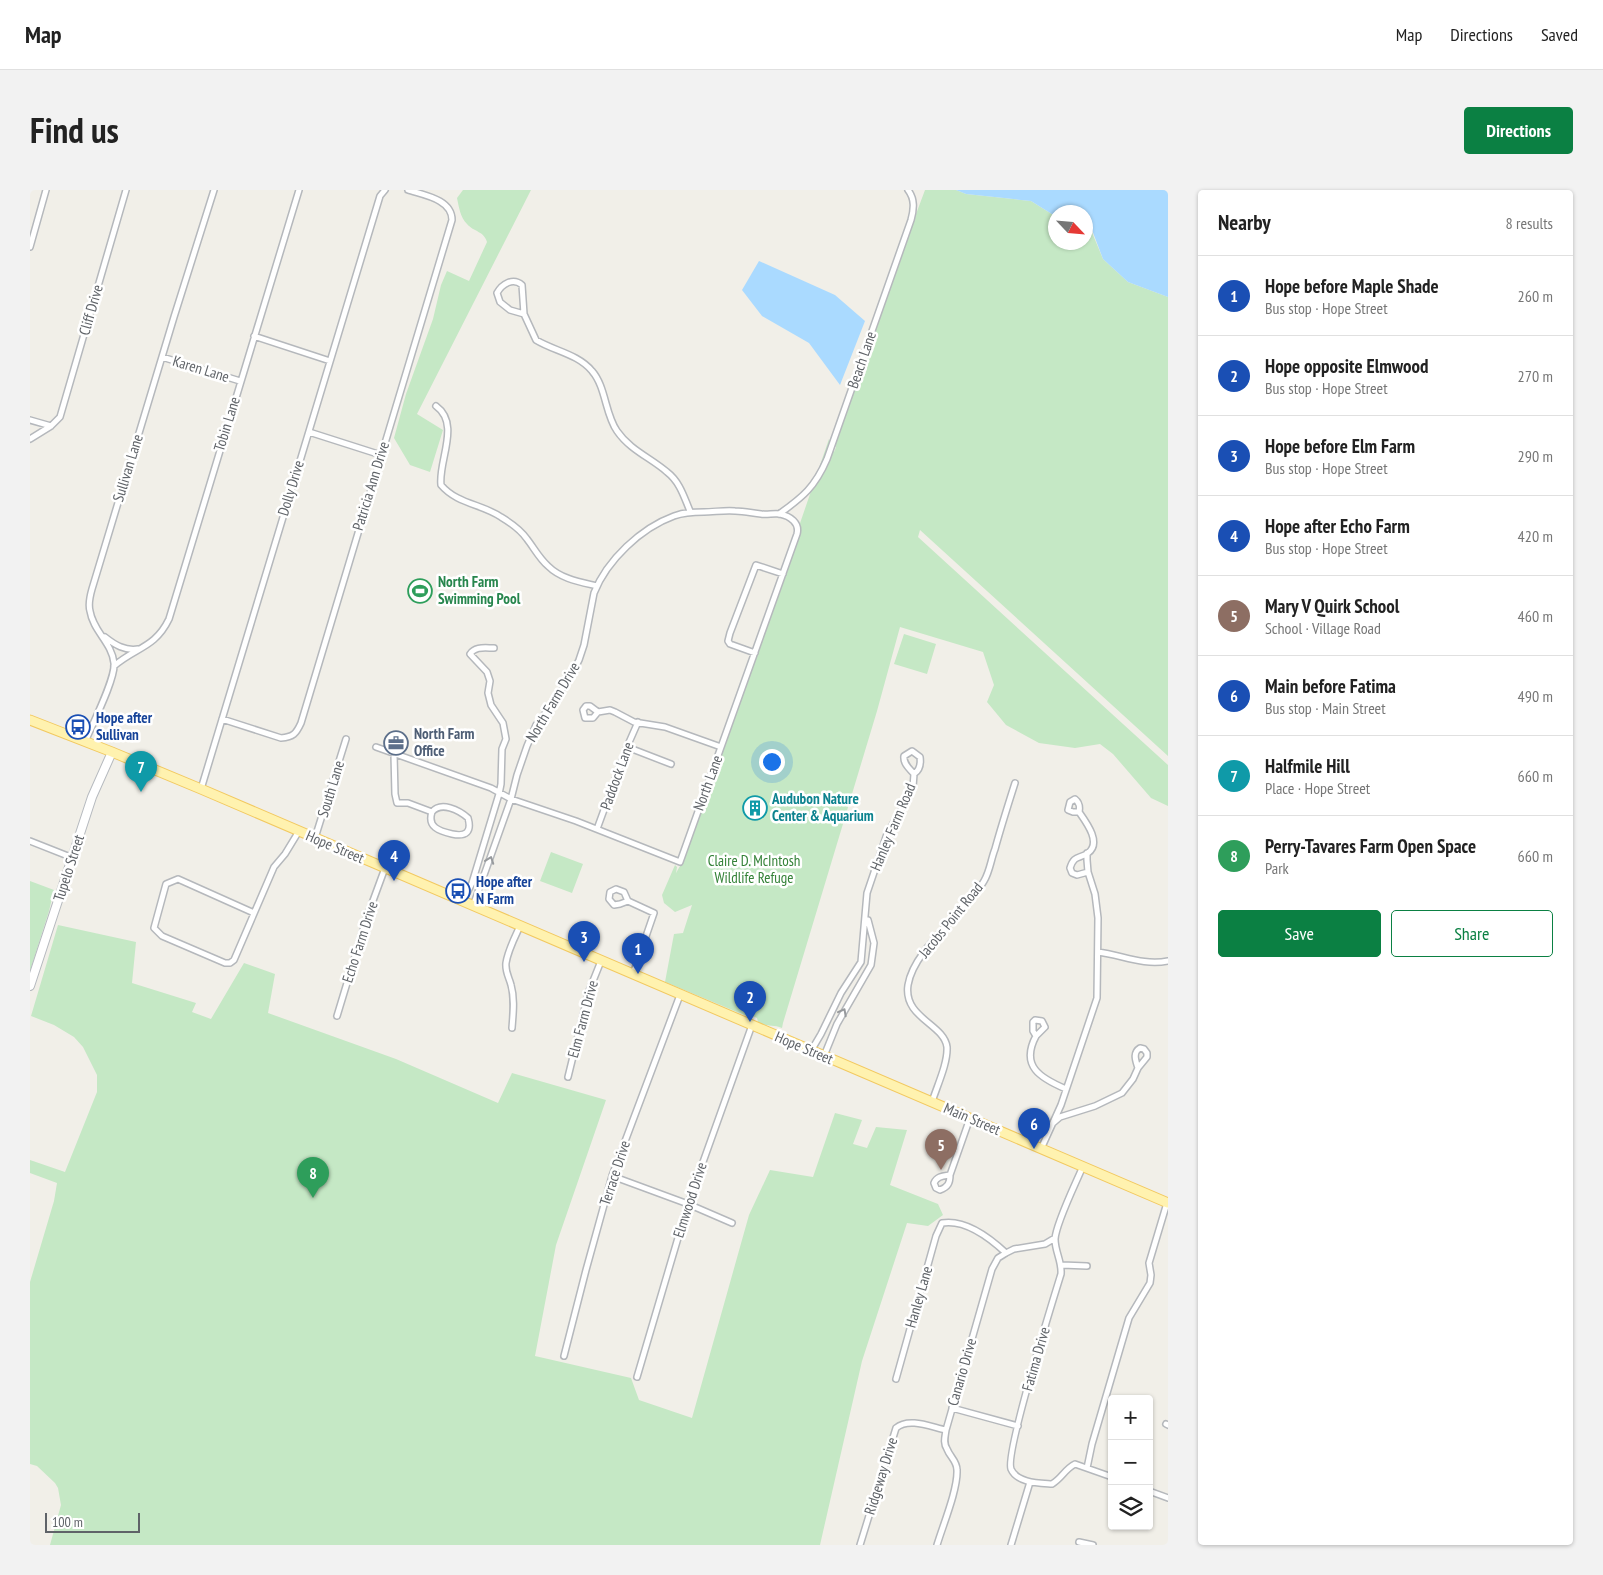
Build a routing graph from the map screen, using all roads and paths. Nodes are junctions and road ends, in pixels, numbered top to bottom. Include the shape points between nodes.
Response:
1 (46, 190) edge
2 (126, 190) edge
3 (214, 190) edge
4 (299, 190) edge
5 (385, 190) edge
6 (408, 190) edge
7 (908, 190) edge
8 (30, 247) edge
9 (524, 314) junction
10 (254, 336) junction
11 (162, 357) junction
12 (330, 361) junction
13 (240, 381) junction
14 (436, 406) dead end
15 (30, 420) edge
16 (51, 426) junction
17 (309, 432) junction
18 (30, 439) edge
19 (380, 455) junction
20 (690, 511) junction
21 (779, 514) junction
22 (783, 574) junction
23 (597, 586) junction
24 (102, 636) junction
25 (494, 648) dead end
26 (141, 649) junction
27 (755, 653) junction
28 (114, 666) junction
29 (598, 712) dead end
30 (222, 719) junction
31 (30, 720) edge
32 (638, 722) junction
33 (346, 739) dead end
34 (86, 742) junction
35 (376, 747) dead end
36 (627, 747) junction
37 (721, 747) junction
38 (112, 752) junction
39 (394, 754) junction
40 (671, 764) dead end
41 (914, 774) dead end
42 (1015, 783) dead end
43 (201, 789) junction
44 (499, 794) junction
45 (512, 798) junction
46 (432, 812) junction
47 (1079, 812) dead end
48 (598, 829) junction
49 (299, 831) junction
50 (315, 838) junction
51 (30, 841) edge
52 (1087, 853) junction
53 (73, 858) junction
54 (385, 868) junction
55 (1088, 872) junction
56 (628, 901) dead end
57 (463, 902) junction
58 (473, 906) junction
59 (866, 909) junction
60 (254, 912) junction
61 (520, 926) junction
62 (1098, 952) junction
63 (601, 960) junction
64 (1168, 961) edge
65 (858, 967) junction
66 (868, 972) junction
67 (633, 974) junction
68 (30, 986) edge
69 (841, 993) junction
70 (680, 995) junction
71 (852, 997) junction
72 (337, 1016) dead end
73 (826, 1024) junction
74 (752, 1025) junction
75 (512, 1028) dead end
76 (834, 1029) junction
77 (1036, 1036) dead end
78 (811, 1051) junction
79 (824, 1056) junction
80 (1138, 1068) dead end
81 (860, 1071) joint
82 (568, 1077) dead end
83 (1066, 1089) junction
84 (932, 1102) junction
85 (970, 1118) junction
86 (1053, 1123) junction
87 (1041, 1149) junction
88 (1083, 1166) junction
89 (950, 1175) dead end
90 (612, 1176) junction
91 (1168, 1203) edge
92 (688, 1204) junction
93 (732, 1223) dead end
94 (1055, 1238) junction
95 (1006, 1253) junction
96 (1062, 1265) junction
97 (1087, 1266) dead end
98 (564, 1356) dead end
99 (637, 1377) dead end
100 (896, 1379) dead end
101 (952, 1408) junction
102 (1018, 1426) junction
103 (946, 1430) junction
104 (1087, 1468) junction
105 (1108, 1476) edge
106 (1030, 1482) junction
107 (1153, 1492) edge
108 (1168, 1498) edge
109 (1079, 1542) dead end
110 (860, 1545) edge
111 (937, 1545) edge
112 (1011, 1545) edge
113 (1093, 1545) edge

1 - 8 street
2 - 16 street, Cliff Drive via 62,410
3 - 11 street, Sullivan Lane
4 - 10 street, Tobin Lane
5 - 12 street, Dolly Drive via 380,196
6 - 19 street, Patricia Ann Drive via 443,203 449,208 452,220
7 - 21 street, Beach Lane via 913,204 911,220 827,459 813,486
9 - 9 street via 522,285 507,282 498,293 500,302 510,310
9 - 20 street via 536,340 579,360 593,371 616,431 637,452 674,479
10 - 12 street
10 - 13 street, Tobin Lane
11 - 13 street, Karen Lane
11 - 24 street, Sullivan Lane via 89,601 90,613
12 - 17 street, Dolly Drive
13 - 26 street, Tobin Lane via 168,619 157,638
14 - 23 street via 444,415 447,427 440,470 440,482 444,488 459,500 499,515 517,527 555,572 573,581
15 - 16 street
16 - 18 street, Cliff Drive
17 - 19 street
17 - 30 street, Dolly Drive
19 - 30 street, Patricia Ann Drive via 297,733 281,738
20 - 21 street, North Farm Drive
20 - 23 street, North Farm Drive via 639,535 613,560
21 - 22 street, North Lane via 798,524
22 - 27 street, North Lane
22 - 27 street via 756,565 730,633 730,644
23 - 45 street, North Farm Drive via 579,660 536,725
24 - 26 street via 117,646
24 - 28 street, Sullivan Lane via 112,652
25 - 44 street via 475,649 470,654 488,672 488,693 503,723 506,739 502,749
26 - 28 street, Tobin Lane
27 - 37 street, North Lane
28 - 34 street
29 - 32 street via 615,712
30 - 43 street, Dolly Drive
31 - 34 main road, Hope Street
32 - 36 street, Paddock Lane
32 - 37 street via 665,726
33 - 50 street, South Lane
34 - 38 main road, Hope Street
35 - 39 street, North Lane
36 - 40 street
36 - 48 street, Paddock Lane
37 - 48 street, North Lane via 680,862
38 - 43 main road, Hope Street
38 - 53 main road, Tupelo Street via 92,797
39 - 44 street, North Lane via 491,788
39 - 46 street via 397,803 408,803
41 - 59 street, Hanley Farm Road via 913,787 887,834 879,856 867,893
42 - 84 street, Jacobs Point Road via 984,880 966,906 918,960 908,984 911,1004 942,1035 946,1044 947,1053
43 - 49 main road, Hope Street
44 - 45 street, North Lane
44 - 57 street via 472,883
45 - 48 street, North Lane
58 -> 45 street, North Farm Drive
46 - 46 street via 440,806 462,813 468,818 468,831 460,836 438,830 431,821
47 - 52 street via 1093,842
49 - 50 main road, Hope Street
49 - 60 street via 274,868
50 - 54 main road, Hope Street
51 - 53 street
52 - 55 street
52 - 55 street via 1076,858 1070,868 1077,875
53 - 68 main road, Tupelo Street
54 - 57 main road, Hope Street
54 - 72 street, Echo Farm Drive
55 - 62 street via 1096,904
56 - 67 street via 654,913
57 - 58 main road, Hope Street
58 - 61 main road, Hope Street
59 - 65 street, Hanley Farm Road via 864,945
59 - 66 street, Hanley Farm Road via 874,943
60 - 60 street via 230,963 162,936 154,928 166,884 178,879
61 - 63 main road, Hope Street
61 - 75 street via 506,961 514,1010
62 - 64 street via 1144,962
62 - 83 street via 1097,998
63 - 67 main road, Hope Street
63 - 82 street, Elm Farm Drive via 588,992
65 - 66 street
65 - 69 street, Hanley Farm Road
66 - 71 street, Hanley Farm Road
67 - 70 main road, Hope Street
69 - 71 street
69 - 73 street, Hanley Farm Road
70 - 74 main road, Hope Street
70 - 90 street, Terrace Drive
76 -> 71 street, Hanley Farm Road
73 - 76 street
73 - 78 street, Hanley Farm Road
74 - 78 main road, Hope Street
74 - 92 street, Elmwood Drive
76 - 79 street, Hanley Farm Road
77 - 83 street via 1030,1062 1047,1080
78 - 79 main road, Hope Street
79 - 81 main road, Hope Street
80 - 86 street via 1122,1093 1060,1117
81 - 84 main road, Main Street
83 - 86 street
84 - 85 main road, Main Street
85 - 87 main road, Main Street
85 - 89 street
86 - 87 street
87 - 88 main road, Main Street
88 - 91 main road, Main Street
88 - 94 street
90 - 92 street
90 - 98 street, Terrace Drive
91 - 104 street via 1149,1263 1150,1283 1129,1318
92 - 93 street
92 - 99 street, Elmwood Drive
94 - 95 street via 1045,1244
94 - 96 street, Fatima Drive
95 - 100 street, Hanley Lane via 983,1234 949,1222 942,1223
95 - 101 street, Canario Drive via 998,1258 988,1281
96 - 97 street
96 - 102 street, Fatima Drive
101 - 102 street
101 - 103 street, Canario Drive
102 - 106 street, Fatima Drive via 1011,1469
103 - 110 street, Ridgeway Drive via 908,1423 896,1428
103 - 111 street, Canario Drive via 944,1441 957,1467 957,1480
104 - 105 street
104 - 106 street via 1075,1464 1068,1467 1052,1484
106 - 112 street
107 - 108 street
109 - 113 street

